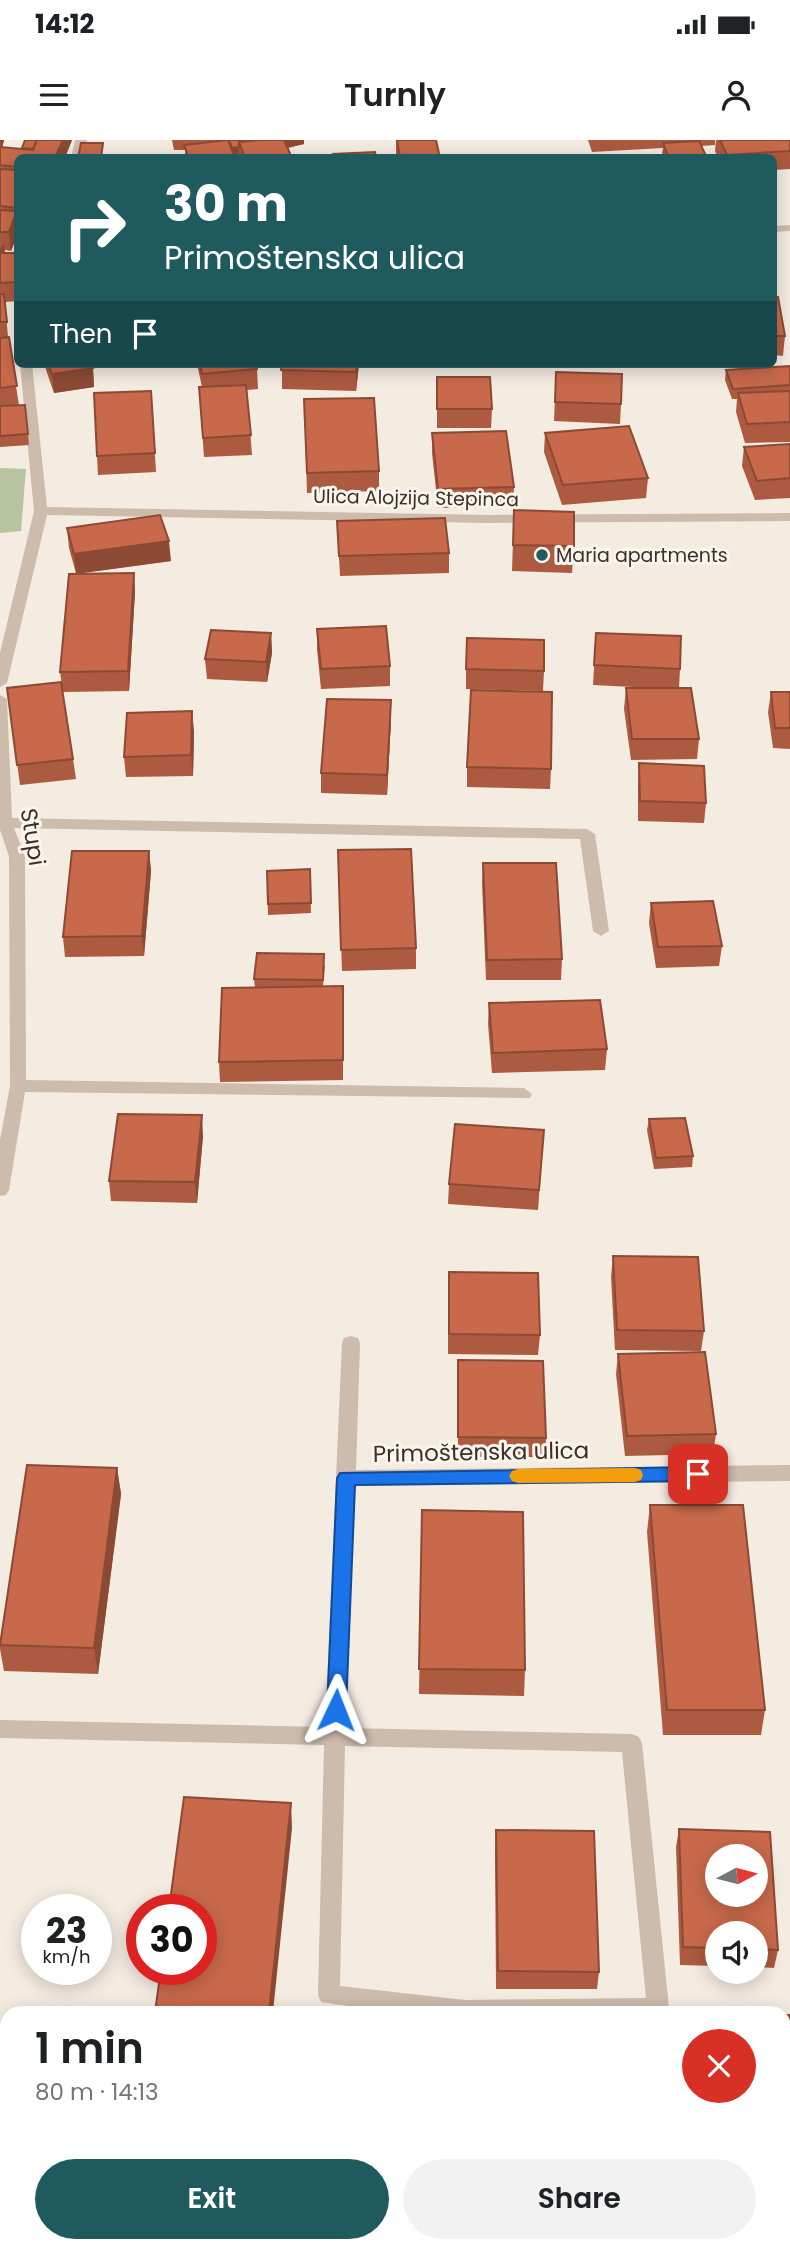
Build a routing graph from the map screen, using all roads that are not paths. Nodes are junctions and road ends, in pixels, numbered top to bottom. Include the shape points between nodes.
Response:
1 (26, 368) edge
2 (41, 511) junction
3 (790, 517) edge
4 (0, 683) edge
5 (0, 699) edge
6 (3, 823) edge
7 (601, 931) dead end
8 (18, 1086) junction
9 (524, 1094) dead end
10 (0, 1190) edge
11 (351, 1343) dead end
12 (790, 1473) edge
13 (346, 1478) junction
14 (0, 1729) edge
15 (335, 1736) junction
16 (422, 2006) edge
17 (658, 2006) edge

1 - 2 street
2 - 3 street, Ulica Alojzija Stepinca via 488,519
2 - 4 street
5 - 6 street, Stupi
6 - 7 street via 587,834
6 - 8 street, Stupi via 17,856
8 - 9 street
8 - 10 street, Stupi
11 - 13 street
12 - 13 street, Primoštenska ulica
13 - 15 street, Primoštenska ulica
14 - 15 street
15 - 16 street, Primoštenska ulica via 328,1995
15 - 17 street, Primoštenska ulica via 632,1743

